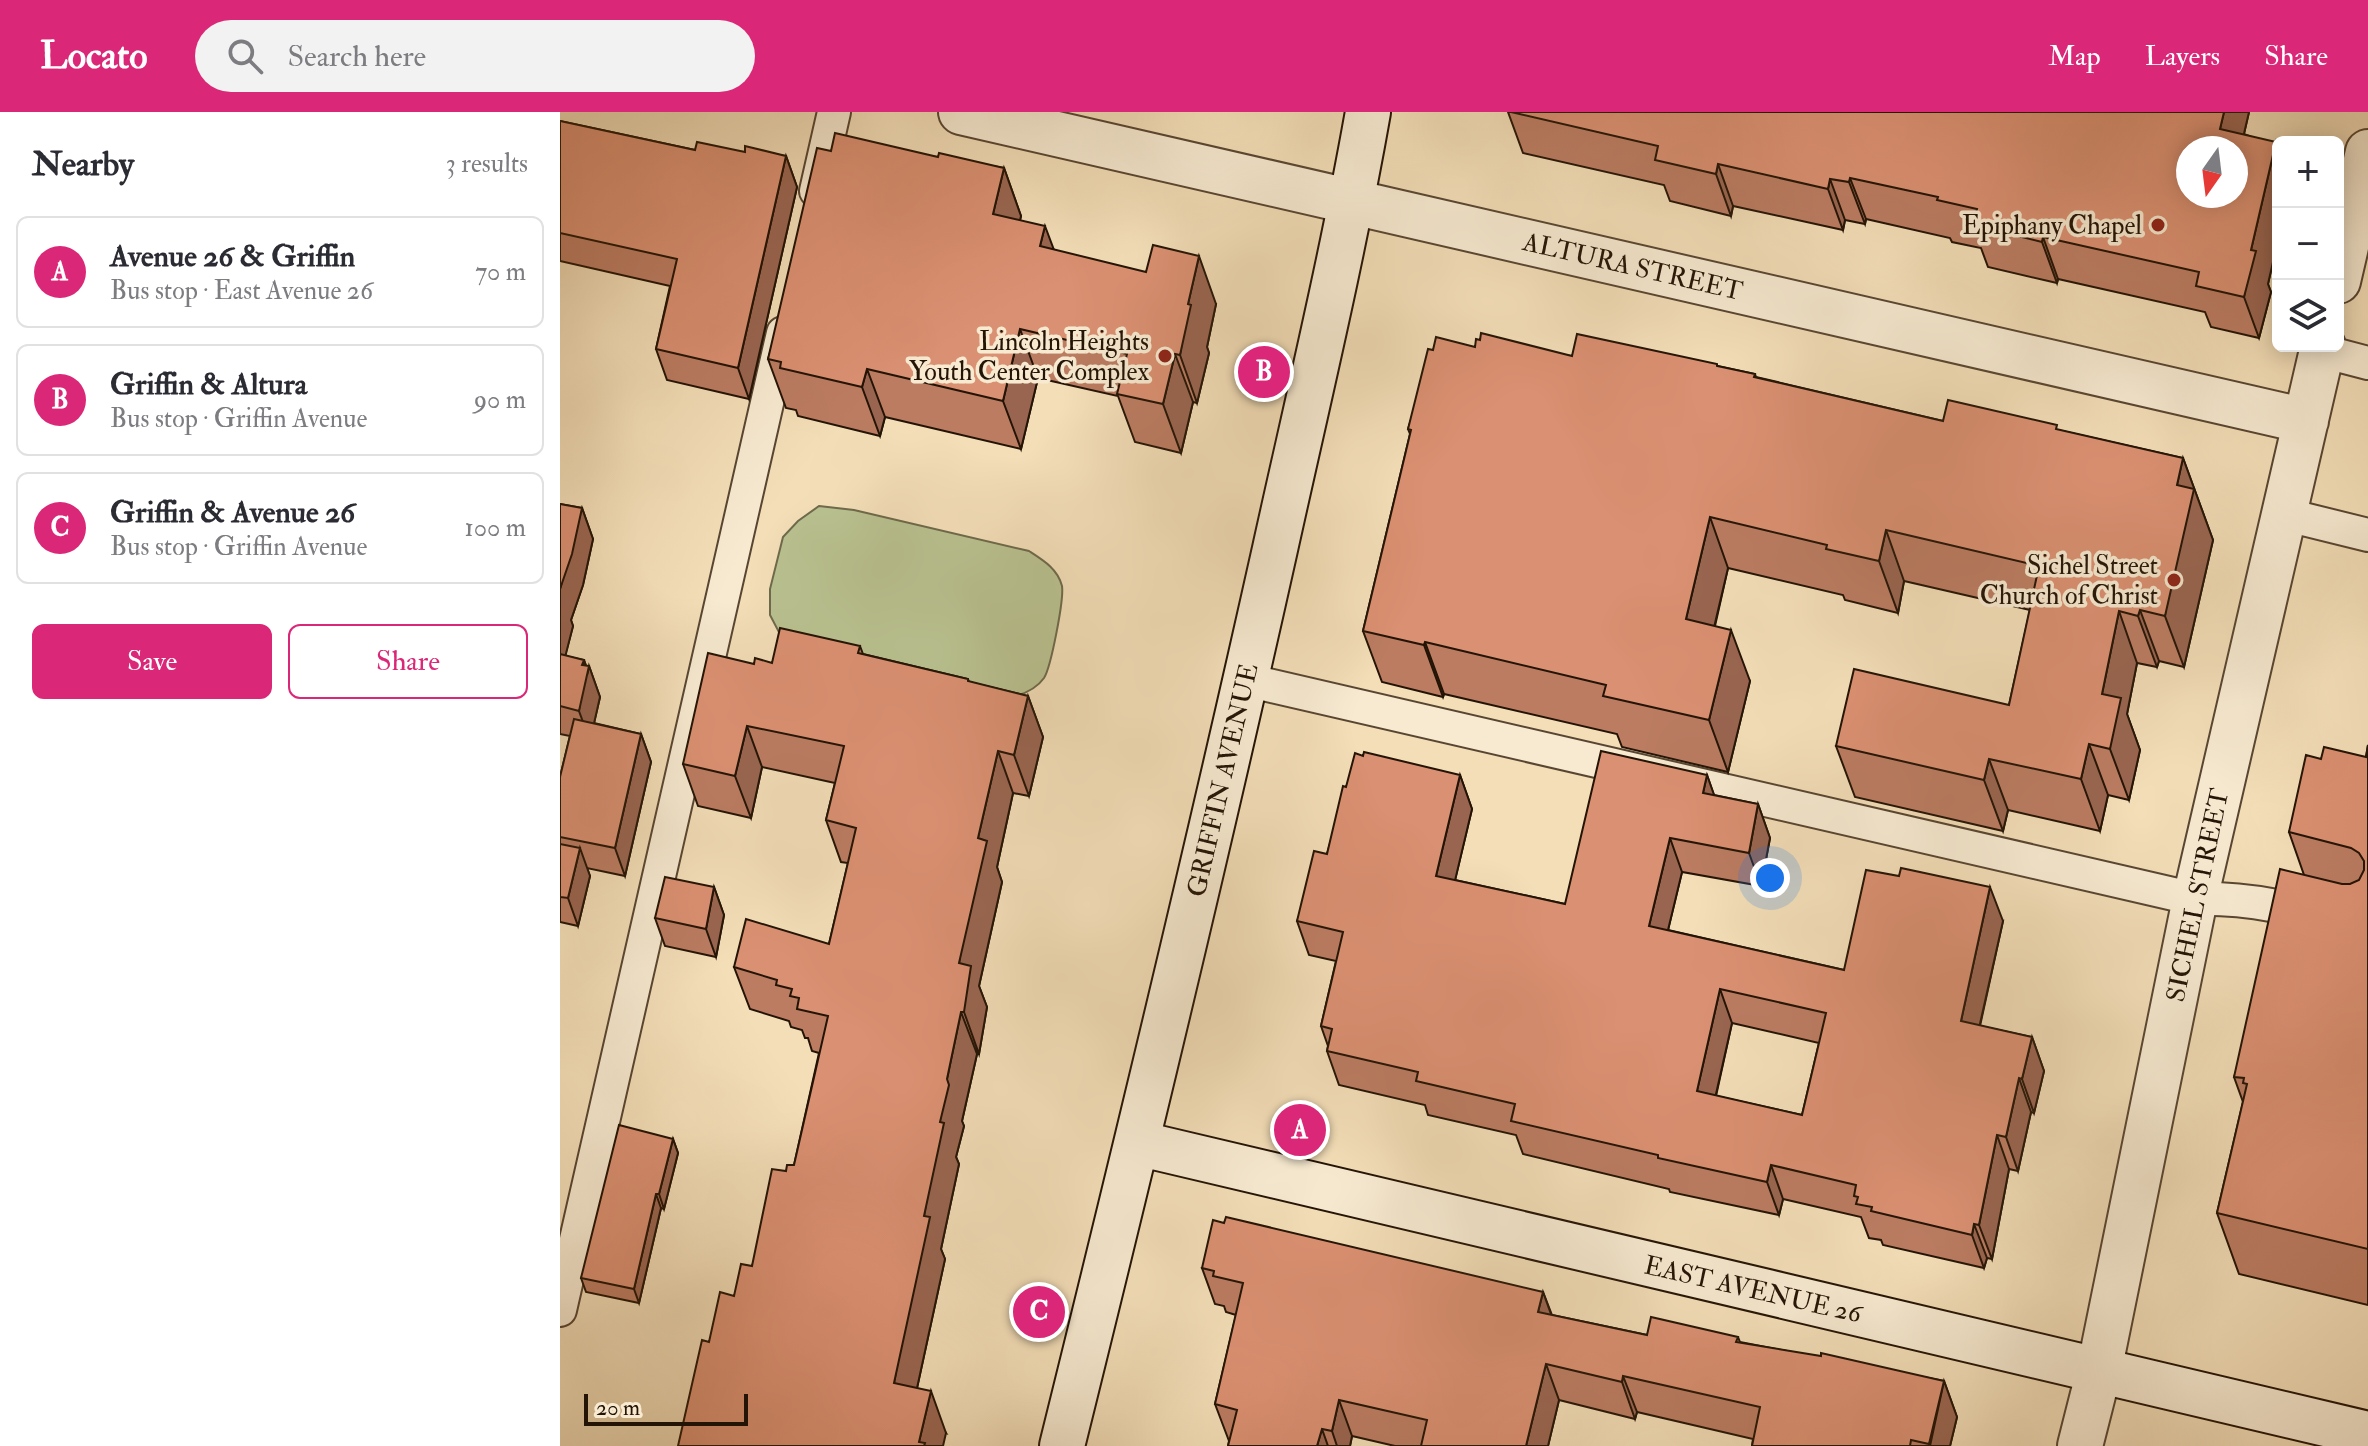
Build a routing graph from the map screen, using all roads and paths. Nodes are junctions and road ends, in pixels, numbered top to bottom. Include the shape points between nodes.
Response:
1 (834, 112) edge
2 (961, 112) edge
3 (1368, 112) edge
4 (2368, 152) edge
5 (1352, 202) junction
6 (808, 226) edge
7 (2338, 280) edge
8 (790, 304) edge
9 (2321, 352) edge
10 (2334, 352) edge
11 (2368, 363) edge
12 (2306, 421) junction
13 (2283, 514) junction
14 (2368, 535) edge
15 (1246, 680) junction
16 (2195, 899) junction
17 (2368, 927) edge
18 (1137, 1143) junction
19 (560, 1310) edge
20 (2099, 1371) junction
21 (2368, 1434) edge
22 (1062, 1446) edge
23 (2080, 1446) edge

1 - 6 lane
2 - 5 street, ALTURA STREET
3 - 5 street, GRIFFIN AVENUE
4 - 7 street
5 - 12 street, ALTURA STREET
5 - 15 street, GRIFFIN AVENUE
8 - 19 lane
9 - 12 street, SICHEL STREET
10 - 11 lane
12 - 13 street, SICHEL STREET
13 - 14 lane
13 - 16 street, SICHEL STREET
15 - 16 lane
15 - 18 street, GRIFFIN AVENUE
16 - 17 lane via 2284,906
16 - 20 street, SICHEL STREET
18 - 20 street, EAST AVENUE 26
18 - 22 street, GRIFFIN AVENUE
20 - 21 street, EAST AVENUE 26
20 - 23 street, SICHEL STREET

